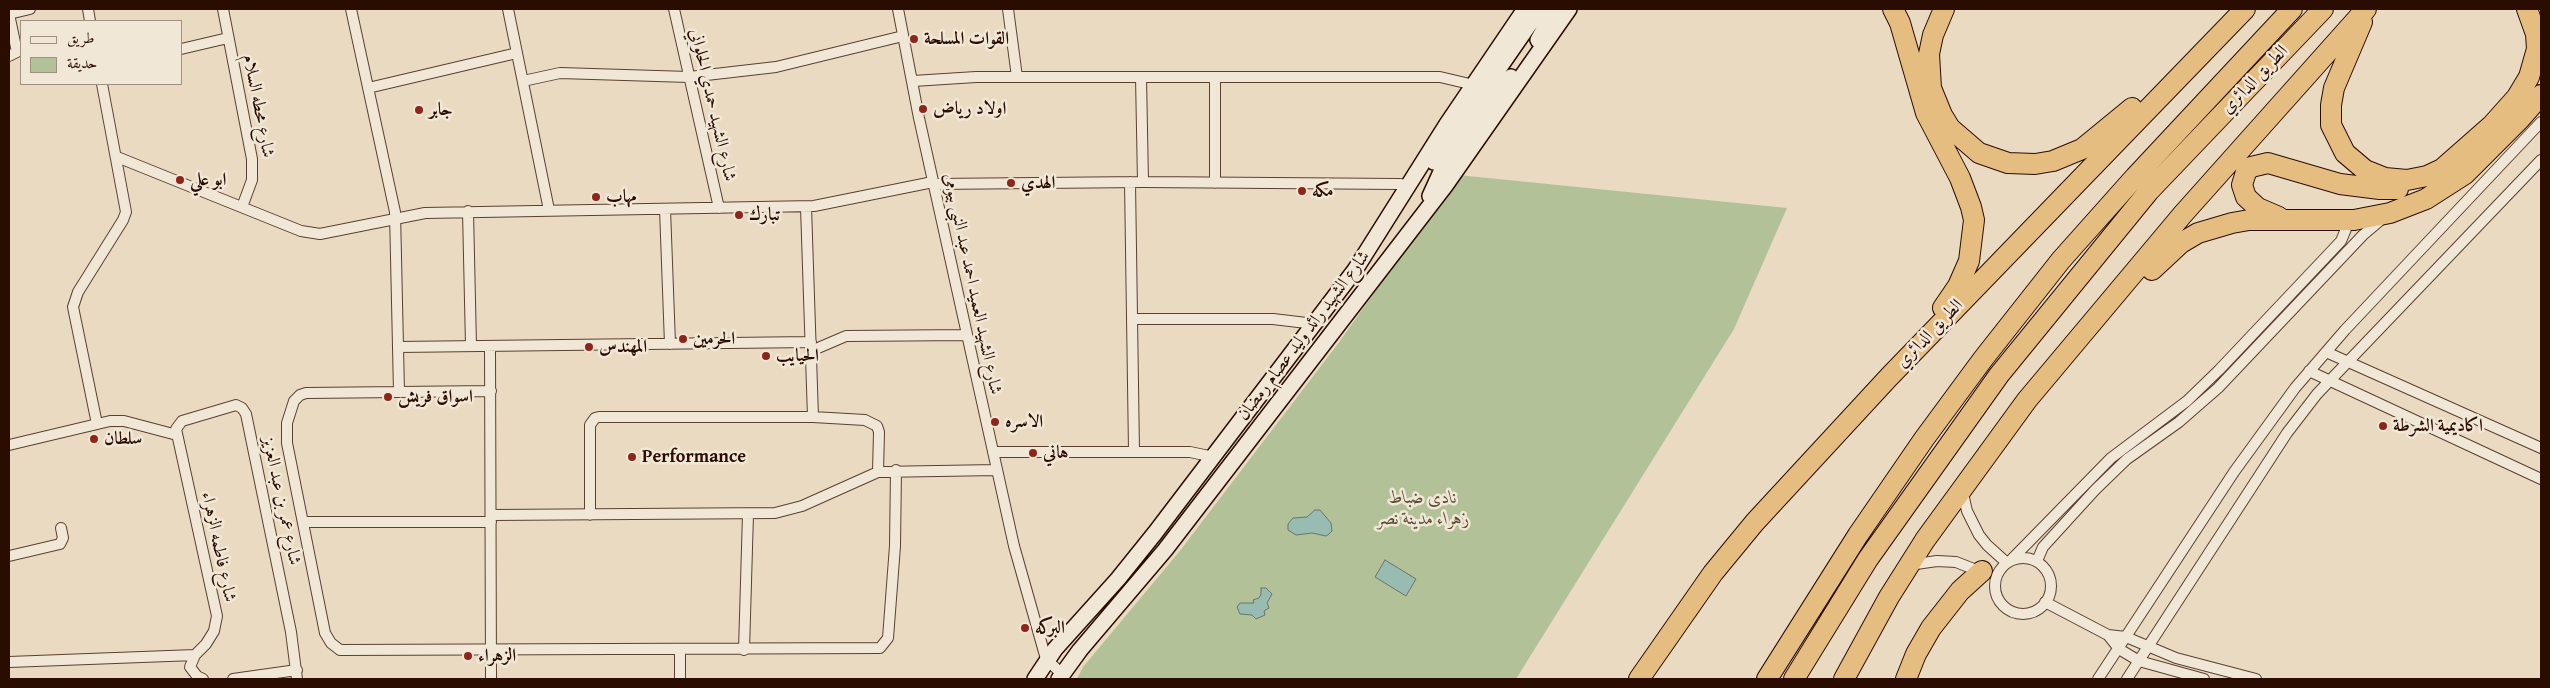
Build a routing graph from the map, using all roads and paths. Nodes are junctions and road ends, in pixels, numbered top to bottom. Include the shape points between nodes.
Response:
1 (30, 9) edge
2 (223, 9) edge
3 (351, 9) edge
4 (508, 9) edge
5 (674, 9) edge
6 (898, 9) edge
7 (1008, 9) edge
8 (1525, 9) edge
9 (1540, 9) edge
10 (1554, 9) edge
11 (1570, 9) edge
12 (1893, 9) edge
13 (1944, 9) edge
14 (2245, 9) edge
15 (2292, 9) edge
16 (2323, 9) edge
17 (2367, 9) edge
18 (2527, 9) edge
19 (9, 14) edge
20 (903, 36) junction
21 (228, 38) junction
22 (2208, 48) junction
23 (182, 49) edge
24 (517, 53) junction
25 (9, 56) edge
26 (689, 77) junction
27 (1017, 77) junction
28 (1141, 77) junction
29 (1215, 77) junction
30 (523, 81) junction
31 (913, 81) junction
32 (1498, 84) junction
33 (102, 85) edge
34 (1474, 85) junction
35 (368, 88) junction
36 (2541, 95) edge
37 (2541, 122) edge
38 (117, 157) junction
39 (2541, 160) edge
40 (2427, 176) junction
41 (1130, 182) junction
42 (1143, 182) junction
43 (1215, 182) junction
44 (934, 183) junction
45 (1405, 192) junction
46 (242, 207) junction
47 (806, 207) junction
48 (664, 208) junction
49 (719, 208) junction
50 (1426, 209) junction
51 (549, 210) junction
52 (468, 212) junction
53 (2390, 213) junction
54 (395, 218) junction
55 (2285, 220) junction
56 (2341, 221) junction
57 (2318, 266) junction
58 (2326, 274) junction
59 (2115, 294) junction
60 (1132, 319) junction
61 (1315, 324) junction
62 (967, 335) junction
63 (670, 344) junction
64 (471, 346) junction
65 (490, 346) junction
66 (398, 347) junction
67 (811, 347) junction
68 (2326, 352) junction
69 (1289, 358) junction
70 (2350, 363) junction
71 (1303, 368) junction
72 (2309, 371) junction
73 (1889, 377) junction
74 (2330, 381) junction
75 (491, 391) junction
76 (399, 392) junction
77 (813, 416) junction
78 (98, 424) junction
79 (176, 435) junction
80 (9, 445) edge
81 (2541, 448) edge
82 (993, 452) junction
83 (1134, 452) junction
84 (1214, 457) junction
85 (896, 470) junction
86 (997, 470) junction
87 (878, 472) junction
88 (2541, 479) edge
89 (1962, 489) junction
90 (748, 514) junction
91 (590, 515) junction
92 (491, 519) junction
93 (303, 522) junction
94 (61, 528) dead end
95 (9, 556) edge
96 (2037, 561) junction
97 (2009, 562) junction
98 (1910, 565) junction
99 (1989, 576) junction
100 (2045, 602) junction
101 (2108, 635) junction
102 (2126, 637) junction
103 (2149, 647) junction
104 (491, 649) junction
105 (2118, 649) junction
106 (680, 650) junction
107 (744, 650) junction
108 (195, 655) junction
109 (1046, 659) junction
110 (2139, 661) junction
111 (9, 662) edge
112 (297, 675) edge
113 (1061, 677) edge
114 (203, 679) edge
115 (233, 679) edge
116 (491, 679) edge
117 (680, 679) edge
118 (1035, 679) edge
119 (1639, 679) edge
120 (1767, 679) edge
121 (1794, 679) edge
122 (1844, 679) edge
123 (1906, 679) edge
124 (2098, 679) edge
125 (2127, 679) edge
126 (2204, 679) edge
127 (2256, 679) edge

1 - 19 street
2 - 21 street, شارع محطه السلام
3 - 35 street
4 - 24 street
5 - 26 street, شارع الشهيد حمدي الحلواني
6 - 20 street, شارع الشهيد العميد احمد عبد النبى بيومى
7 - 27 street
8 - 34 street, شارع الشهيد رائد وليد عصام رمضان
9 - 32 street
10 - 32 street via 1538,40
11 - 50 street, شارع الشهيد رائد وليد عصام رمضان
12 - 73 highway via 1926,113 1969,200 1974,235 1969,261 1958,286
13 - 22 highway via 1929,54 1928,72 1936,104 1950,128 1961,139 1979,153 2008,163 2053,161 2082,149
14 - 22 highway, الطريق الدائري
15 - 120 highway, الطريق الدائري via 2061,260 1983,359 1869,519
16 - 121 highway, الطريق الدائري via 2149,191 2005,368 1868,559
17 - 40 highway via 2334,88 2330,116 2335,135 2354,162 2377,176 2396,180
17 - 59 highway, الطريق الدائري
18 - 40 highway via 2536,34 2535,63 2517,97 2456,159
19 - 25 street via 17,52
20 - 26 street via 786,66
20 - 31 street, شارع الشهيد العميد احمد عبد النبى بيومى
21 - 23 street
21 - 46 street, شارع محطه السلام via 252,159 252,180
22 - 73 highway, الطريق الدائري
24 - 30 street
24 - 35 street
26 - 30 street via 560,73
26 - 49 street, شارع الشهيد حمدي الحلواني
27 - 28 street
27 - 31 street
28 - 29 street
28 - 42 street
29 - 34 street via 1440,77
29 - 43 street
30 - 51 street
31 - 44 street, شارع الشهيد العميد احمد عبد النبى بيومى
32 - 45 street via 1427,173
32 - 50 street via 1440,174
33 - 38 street
34 - 45 street, شارع الشهيد رائد وليد عصام رمضان
35 - 54 street
36 - 53 highway via 2465,174 2426,199
37 - 68 street
38 - 46 street
38 - 78 street via 125,216 78,292 73,307
39 - 70 street
40 - 55 highway via 2401,188 2380,189 2340,184 2268,163 2251,167 2242,185 2246,197 2258,208
41 - 42 street
41 - 44 street
41 - 60 street
42 - 43 street
43 - 45 street via 1400,184
44 - 47 street
44 - 62 street, شارع الشهيد العميد احمد عبد النبى بيومى
45 - 61 street, شارع الشهيد رائد وليد عصام رمضان via 1365,256
46 - 54 street via 300,231 320,234
47 - 49 street
47 - 67 street
48 - 49 street
48 - 51 street
48 - 63 street
50 - 71 street, شارع الشهيد رائد وليد عصام رمضان
51 - 52 street
52 - 54 street
52 - 64 street
53 - 56 highway
53 - 58 street via 2362,235
54 - 66 street
55 - 56 highway
55 - 59 highway via 2248,220 2198,234 2181,243 2140,278
56 - 57 street via 2346,229 2344,237
57 - 58 street
57 - 97 street via 2198,391 2111,458
58 - 96 street via 2218,388 2179,422 2127,459 2095,490 2043,547
59 - 89 highway, الطريق الدائري via 2027,400
60 - 61 street via 1273,319
60 - 83 street
61 - 69 street, شارع الشهيد رائد وليد عصام رمضان
62 - 67 street via 846,336
62 - 82 street, شارع الشهيد العميد احمد عبد النبى بيومى
63 - 65 street
63 - 67 street
64 - 65 street
64 - 66 street
65 - 75 street
66 - 76 street
67 - 77 street
68 - 70 street
68 - 72 street
69 - 71 street
69 - 84 street, شارع الشهيد رائد وليد عصام رمضان
70 - 74 street
70 - 81 street
71 - 113 street, شارع الشهيد رائد وليد عصام رمضان via 1165,550
72 - 74 street
72 - 102 street via 2234,472
73 - 119 highway, الطريق الدائري via 1713,573
74 - 88 street
74 - 103 street via 2287,434
75 - 76 street
75 - 92 street
76 - 93 street via 306,393 296,398 286,433
77 - 87 street via 872,421 879,432
77 - 91 street via 595,418 590,426
78 - 79 street via 124,421
78 - 80 street
79 - 108 street, شارع فاطمه الزهراء via 217,616 214,631
79 - 112 street, شارع عمر بن عبد العزيز via 182,420 236,405 246,414
82 - 83 street
82 - 86 street, شارع الشهيد العميد احمد عبد النبى بيومى
83 - 84 street via 1196,452
84 - 109 street, شارع الشهيد رائد وليد عصام رمضان via 1118,579
85 - 86 street
85 - 87 street
85 - 107 street via 894,546 885,644 874,649
86 - 109 street, شارع الشهيد العميد احمد عبد النبى بيومى via 1014,546
87 - 90 street via 788,510
89 - 97 street via 1967,511 1979,535
89 - 98 highway, الطريق الدائري
90 - 91 street
90 - 107 street
91 - 92 street
92 - 93 street
92 - 104 street
93 - 104 street via 325,633 330,643 340,650
94 - 95 street via 63,538 60,544
96 - 97 street via 2020,558
96 - 100 street via 2049,575 2051,584
97 - 99 street
98 - 99 street via 1947,561 1965,564
98 - 122 highway, الطريق الدائري
99 - 100 street via 2002,604 2013,612 2025,614 2037,610
99 - 123 highway via 1960,591 1935,623 1916,654
100 - 101 street
101 - 102 street
101 - 105 street
102 - 103 street
102 - 105 street
103 - 110 street
103 - 127 street via 2176,658
104 - 106 street
104 - 116 street
105 - 110 street
105 - 124 street
106 - 107 street
106 - 117 street
108 - 111 street
108 - 114 street via 190,666 196,676
109 - 113 street
109 - 118 street, شارع الشهيد رائد وليد عصام رمضان
110 - 125 street
110 - 126 street
112 - 115 street

